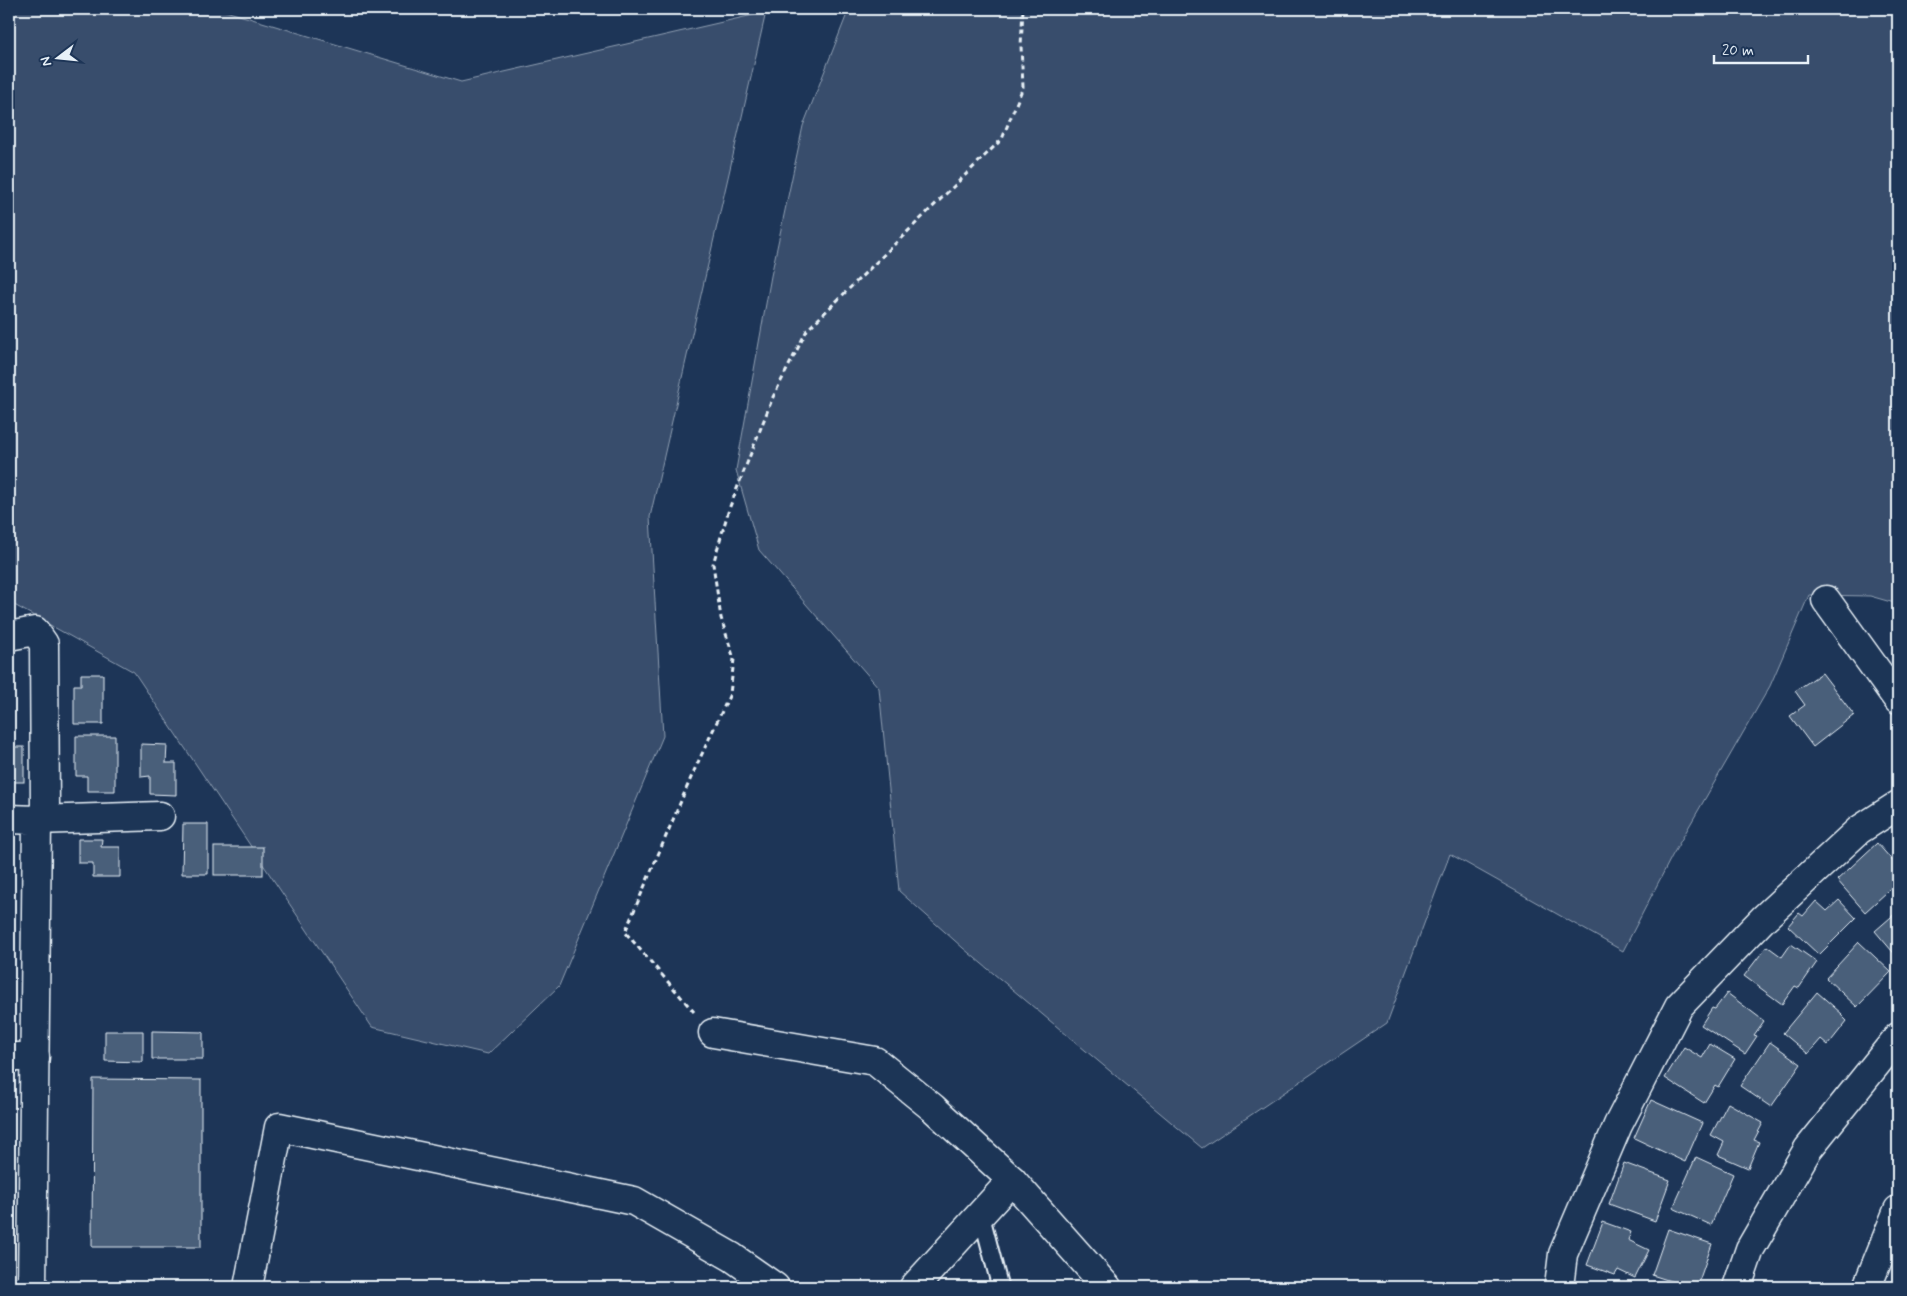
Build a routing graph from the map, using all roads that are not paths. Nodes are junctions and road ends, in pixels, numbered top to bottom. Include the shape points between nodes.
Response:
1 (1826, 600) dead end
2 (9, 636) edge
3 (1898, 700) edge
4 (1898, 805) edge
5 (160, 816) dead end
6 (9, 819) edge
7 (37, 820) junction
8 (713, 1033) road end
9 (1898, 1037) edge
10 (22, 1057) edge
11 (1012, 1180) junction
12 (1898, 1210) edge
13 (981, 1214) junction
14 (32, 1287) edge
15 (248, 1287) edge
16 (776, 1287) edge
17 (914, 1287) edge
18 (1000, 1287) edge
19 (1107, 1287) edge
20 (1559, 1287) edge
21 (1737, 1287) edge
22 (1867, 1287) edge

1 - 3 street
2 - 7 street via 35,631 44,644 45,810
4 - 20 street via 1859,830 1764,918 1680,1006 1618,1125 1563,1254
5 - 7 street
6 - 7 street
7 - 10 street
8 - 11 street via 875,1060
9 - 21 street via 1808,1149 1750,1249
10 - 14 street
11 - 13 street
11 - 19 street
12 - 22 street
13 - 17 street
13 - 18 lane
15 - 16 street via 280,1127 634,1201 732,1257

